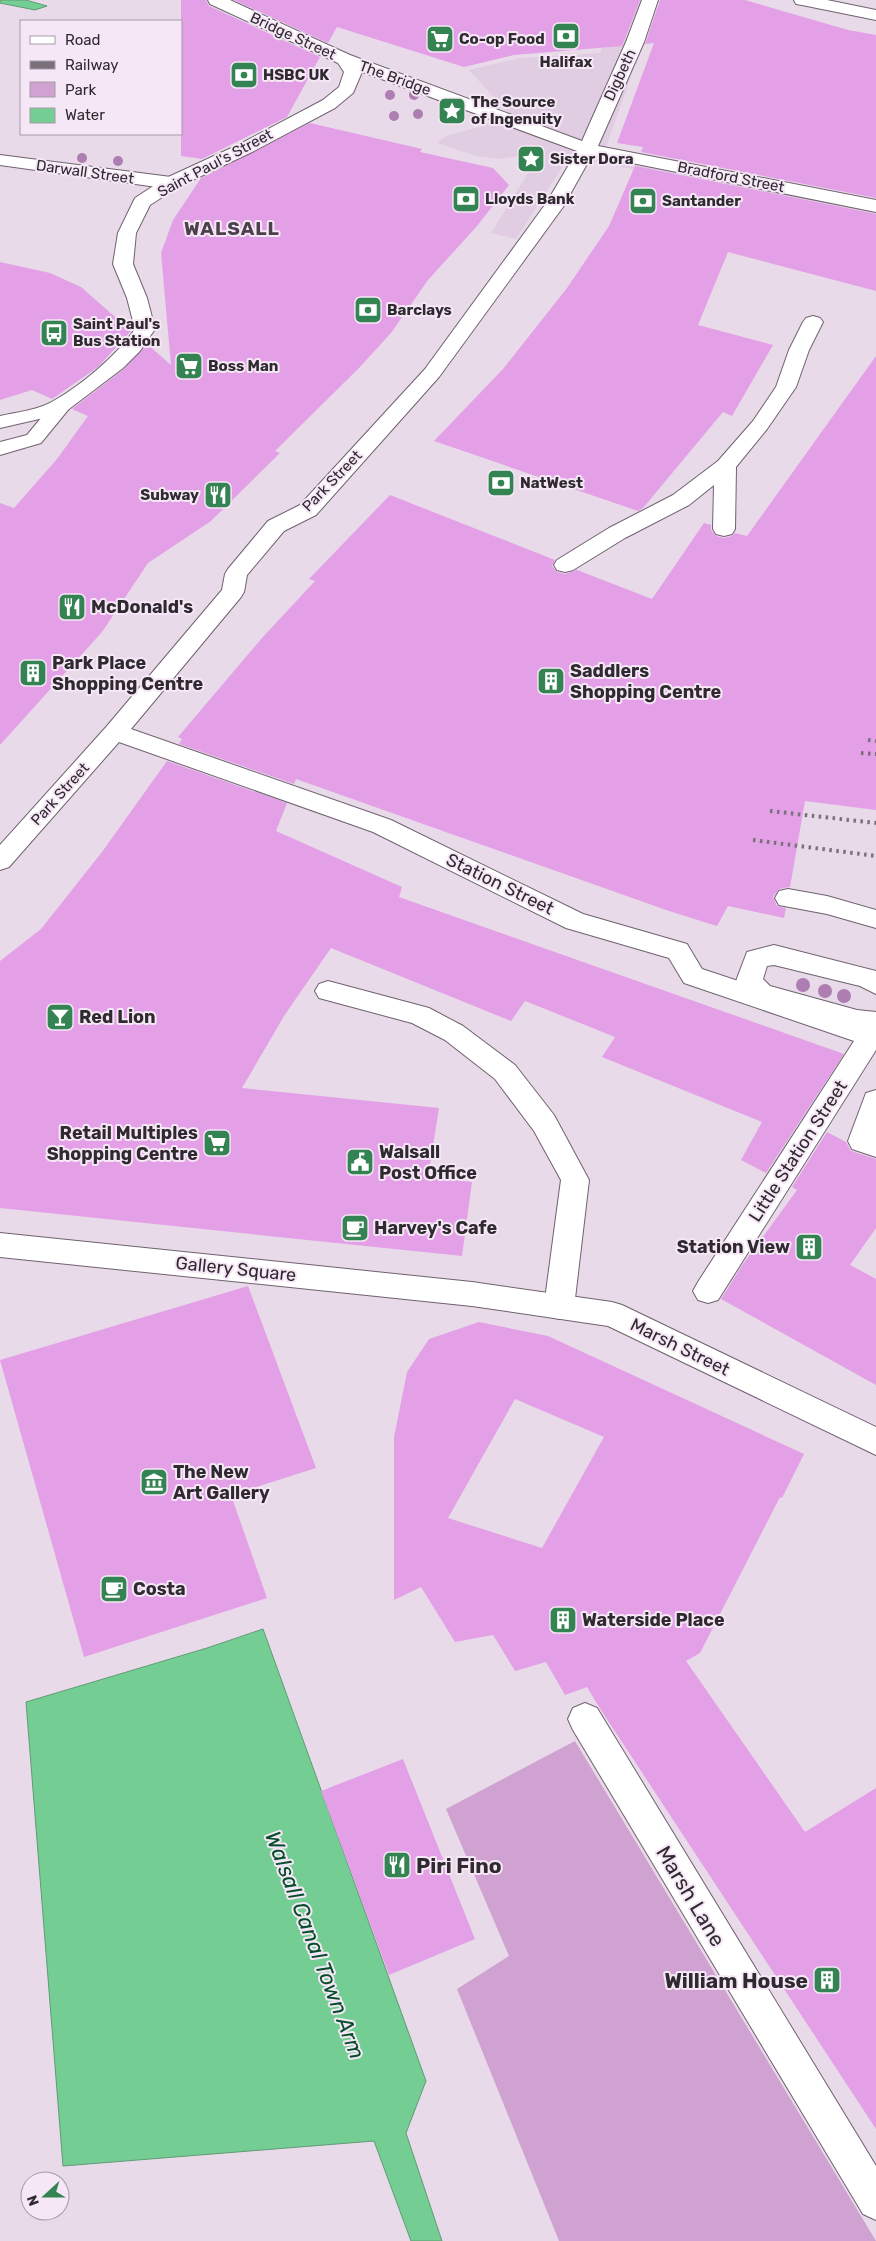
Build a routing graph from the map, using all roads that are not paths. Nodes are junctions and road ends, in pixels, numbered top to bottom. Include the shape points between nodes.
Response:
1 (216, 0) edge
2 (650, 0) edge
3 (802, 0) edge
4 (876, 15) edge
5 (344, 60) junction
6 (587, 148) junction
7 (0, 160) edge
8 (171, 183) junction
9 (876, 206) edge
10 (813, 322) dead end
11 (62, 405) junction
12 (0, 422) edge
13 (0, 450) edge
14 (725, 466) junction
15 (724, 529) dead end
16 (565, 565) dead end
17 (115, 732) junction
18 (0, 861) edge
19 (788, 898) dead end
20 (876, 919) edge
21 (876, 984) edge
22 (328, 990) dead end
23 (874, 1030) edge
24 (876, 1100) edge
25 (876, 1146) edge
26 (0, 1245) edge
27 (708, 1291) dead end
28 (472, 1294) joint
29 (559, 1307) junction
30 (876, 1442) edge
31 (586, 1719) dead end
32 (876, 2201) edge

1 - 5 street, Bridge Street
2 - 6 street, Digbeth via 635,42
3 - 4 street
5 - 6 street, The Bridge
5 - 8 street, Saint Paul's Street via 353,72 347,89 329,104
6 - 9 street, Bradford Street
6 - 17 street, Park Street via 556,203 432,373 308,510 276,526 236,574 233,592
7 - 8 street, Darwall Street
8 - 11 street, Saint Paul's Street via 142,202 127,233 123,264 145,329 116,364
10 - 14 street via 786,387 760,425
11 - 12 street, Saint Paul's Street
11 - 13 street via 34,439
14 - 15 street
14 - 16 street via 681,500
17 - 18 street, Park Street
17 - 23 street, Station Street via 382,826 575,921 678,951 693,976
19 - 20 street
21 - 23 street via 868,978 774,955 756,959 748,981 762,993 857,1020
22 - 29 street via 420,1015 454,1033 505,1072 544,1123 575,1180
23 - 27 street, Little Station Street
24 - 25 street via 862,1141
26 - 28 street, Gallery Square
28 - 29 street, Marsh Street
29 - 30 street, Marsh Street via 612,1314
31 - 32 street, Marsh Lane

